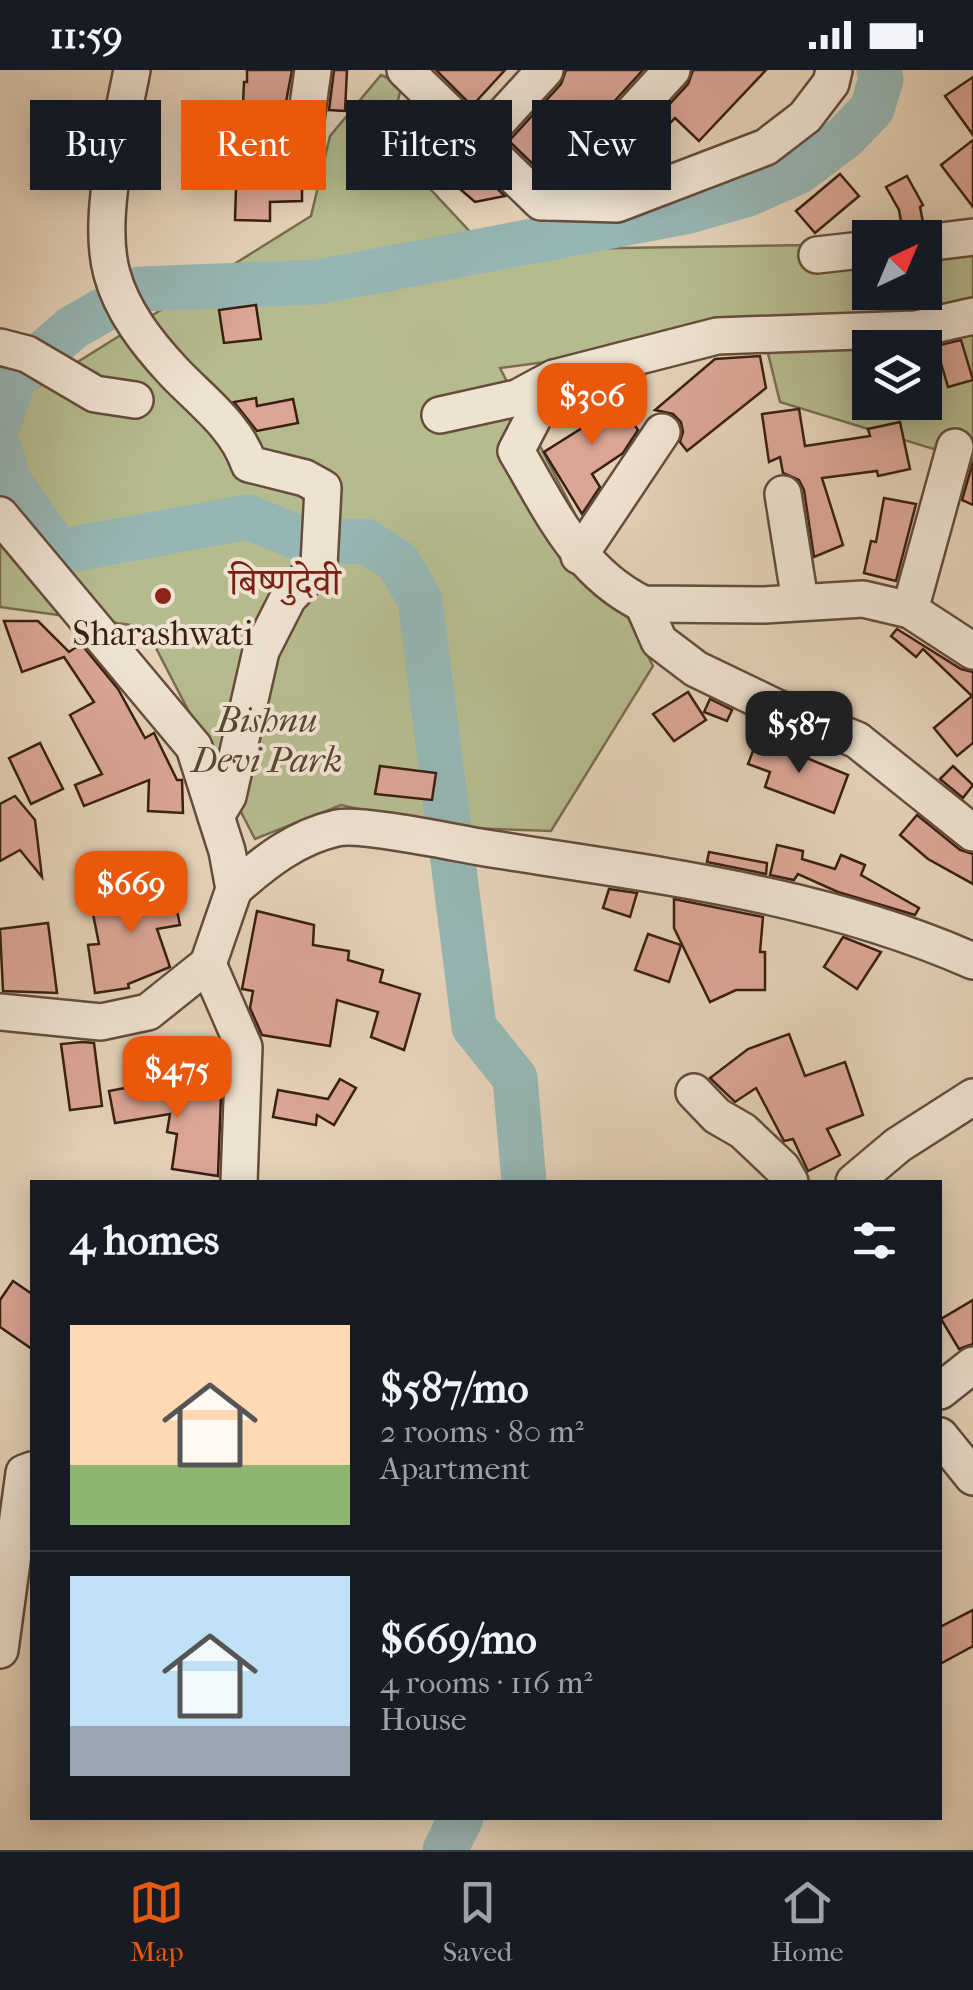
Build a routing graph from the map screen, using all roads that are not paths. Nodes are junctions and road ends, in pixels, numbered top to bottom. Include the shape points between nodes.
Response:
1 (132, 70) edge
2 (313, 70) edge
3 (405, 70) edge
4 (545, 70) edge
5 (672, 70) edge
6 (834, 70) edge
7 (309, 100) edge
8 (436, 100) edge
9 (512, 106) edge
10 (512, 174) edge
11 (548, 202) junction
12 (973, 238) edge
13 (942, 241) edge
14 (852, 252) edge
15 (818, 255) dead end
16 (973, 316) edge
17 (13, 351) edge
18 (554, 378) junction
19 (134, 400) dead end
20 (440, 415) dead end
21 (662, 432) dead end
22 (955, 447) dead end
23 (783, 494) dead end
24 (0, 515) edge
25 (579, 556) junction
26 (800, 601) junction
27 (644, 604) junction
28 (910, 610) junction
29 (973, 650) edge
30 (216, 816) junction
31 (973, 833) edge
32 (234, 889) junction
33 (973, 961) edge
34 (208, 964) junction
35 (0, 1012) edge
36 (694, 1092) dead end
37 (973, 1097) edge
38 (239, 1180) edge
39 (789, 1180) edge
40 (856, 1180) edge
41 (973, 1364) edge
42 (942, 1388) edge
43 (942, 1439) edge
44 (30, 1471) edge
45 (973, 1478) edge
46 (0, 1650) edge

1 - 30 street via 106,240 118,292 145,340 222,418 249,464 324,488 319,566 288,598 261,651 228,796
2 - 7 street
3 - 8 street
4 - 9 street
5 - 11 street
6 - 11 street via 805,117 766,147 617,204
10 - 11 street
12 - 13 street
14 - 15 street
16 - 18 street via 916,329 717,336
17 - 19 street via 94,394
18 - 20 street via 517,398
18 - 25 street via 516,451
21 - 25 street
22 - 28 street
23 - 26 street
24 - 30 street via 194,748
25 - 27 street
26 - 27 street
26 - 28 street via 863,599
27 - 31 street via 659,641 696,669 858,740
28 - 29 street
30 - 32 street
32 - 33 street via 268,859 341,827 768,894 835,910
32 - 34 street
34 - 35 street via 148,1012 101,1022
34 - 38 street via 244,1047
36 - 39 street via 716,1116 743,1130
37 - 40 street via 898,1144
41 - 42 street
43 - 45 street
44 - 46 street via 24,1473

